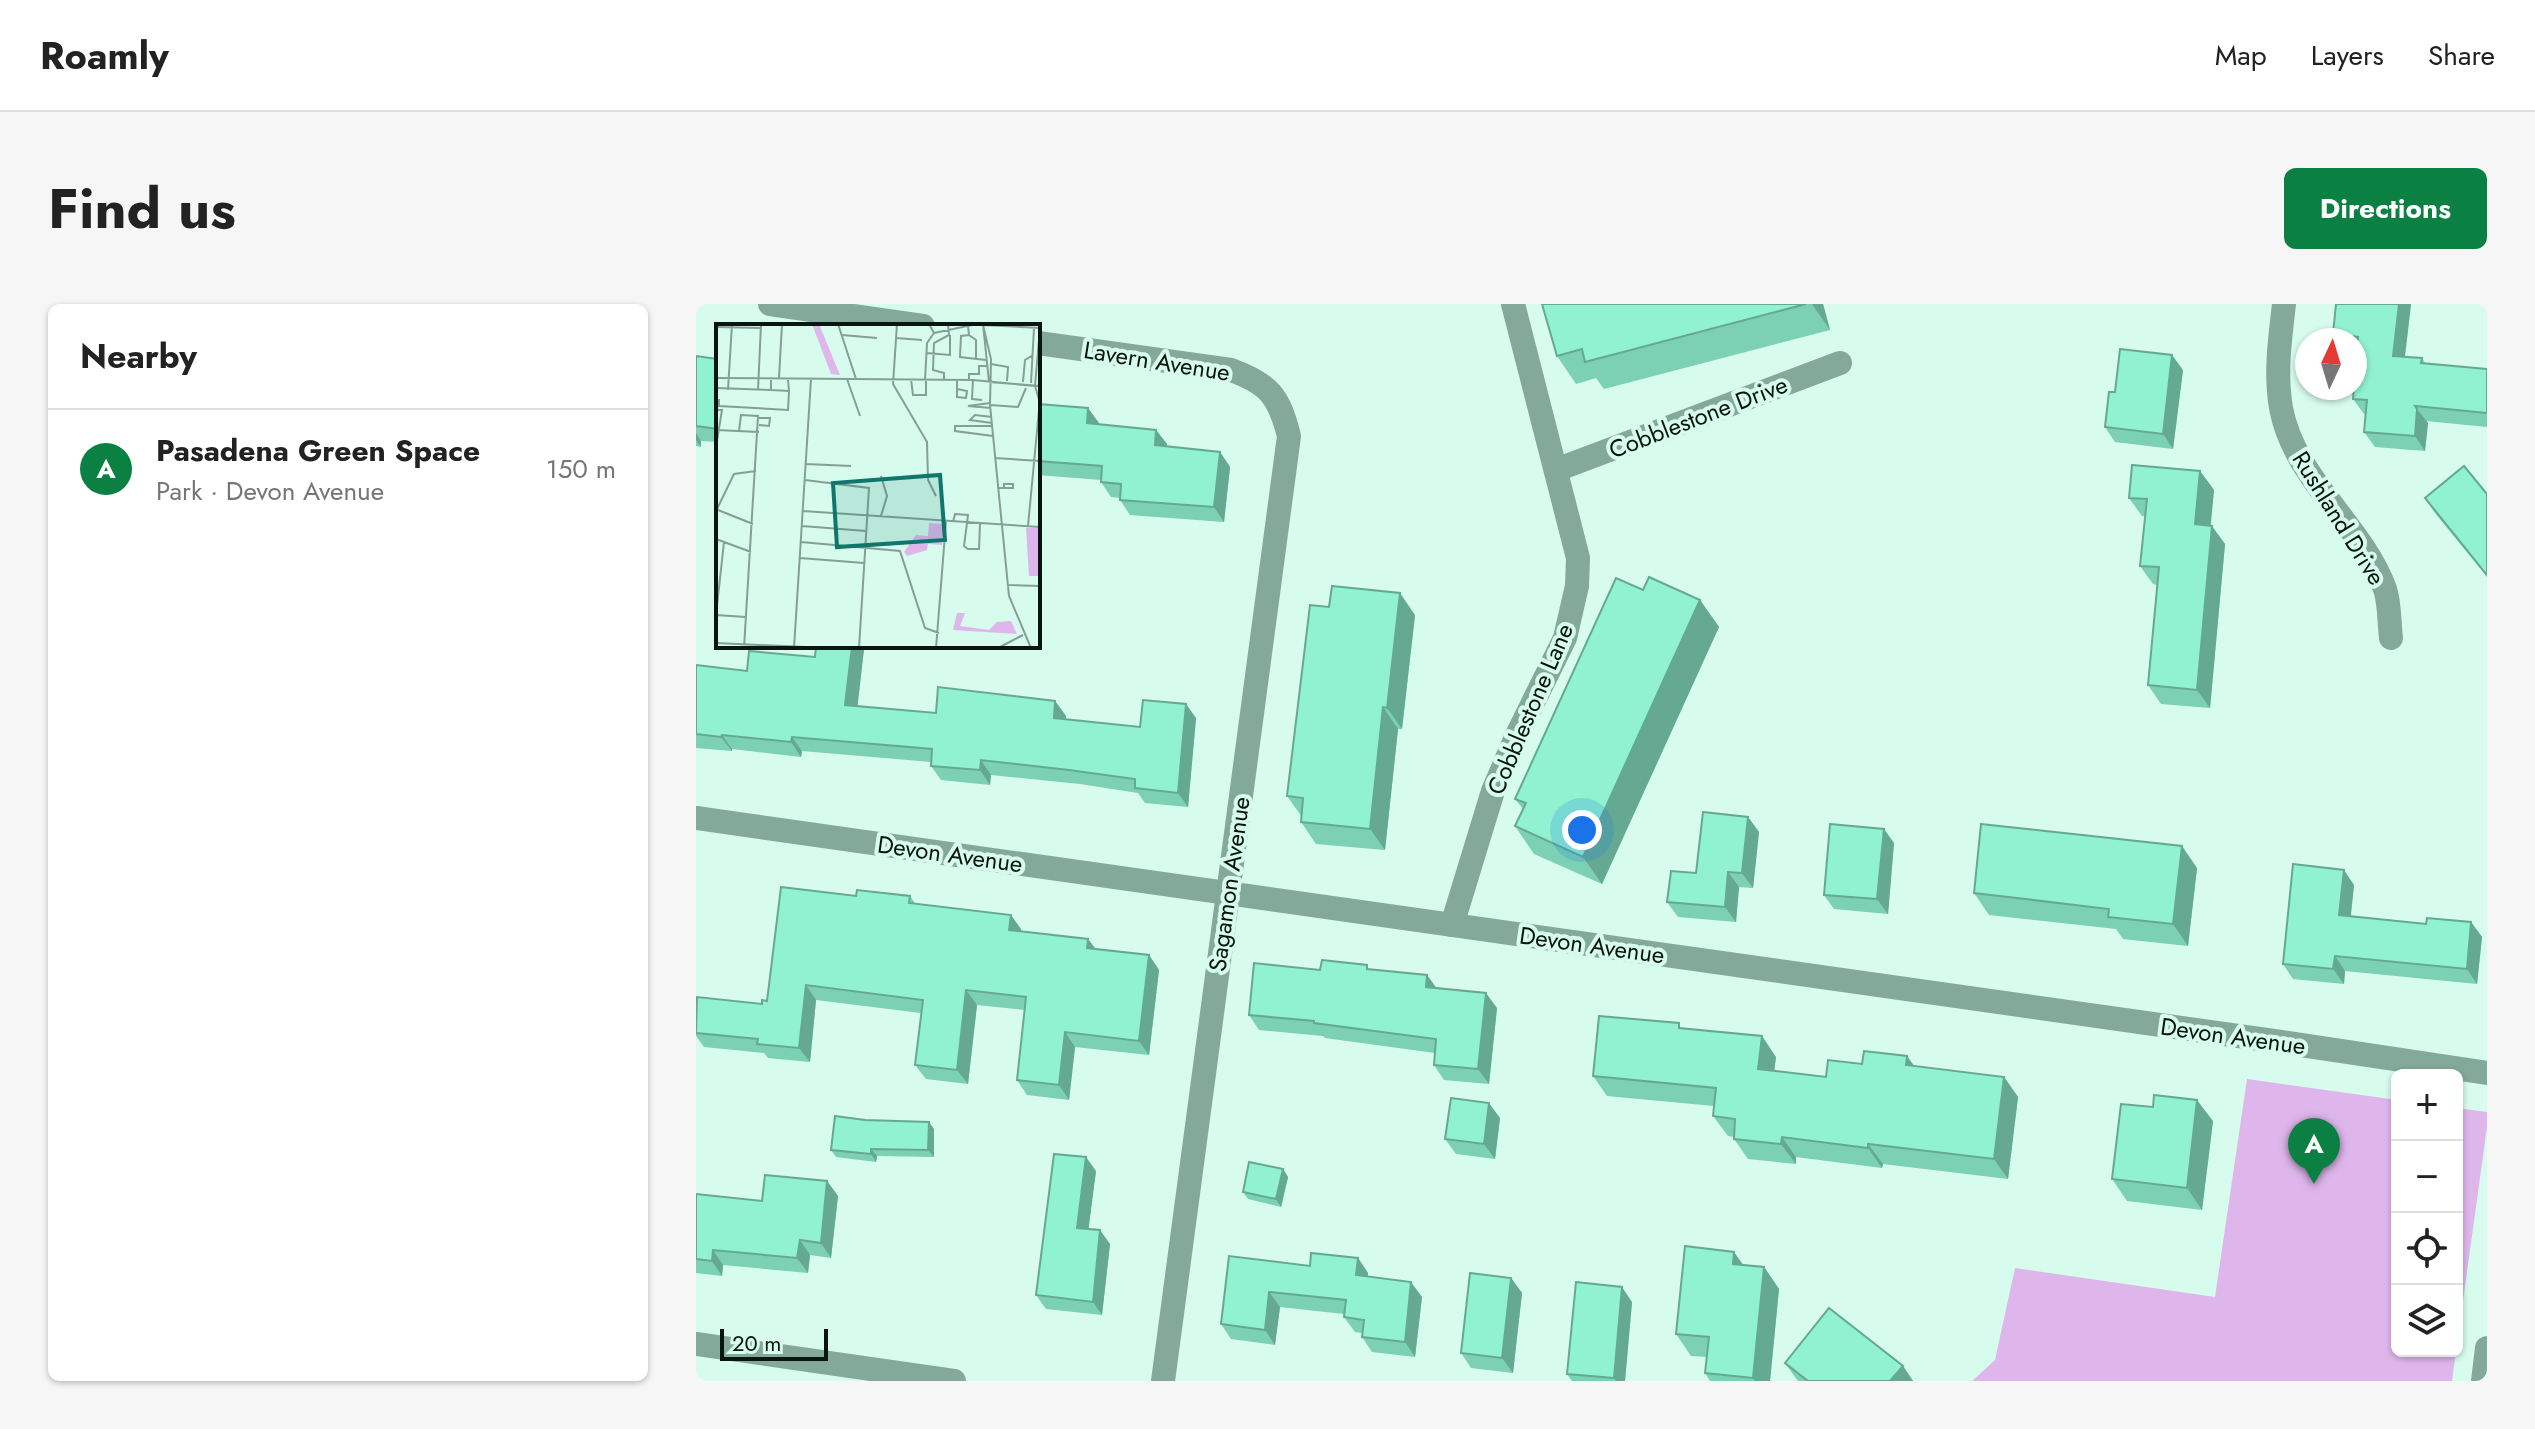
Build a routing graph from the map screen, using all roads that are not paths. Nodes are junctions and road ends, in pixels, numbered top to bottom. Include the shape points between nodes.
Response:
1 (770, 304) edge
2 (1513, 304) edge
3 (2284, 304) edge
4 (909, 324) edge
5 (1040, 343) edge
6 (1840, 363) dead end
7 (1270, 392) joint
8 (1556, 470) junction
9 (2391, 638) dead end
10 (696, 818) edge
11 (1228, 893) junction
12 (1452, 925) junction
13 (2487, 1073) edge
14 (696, 1344) edge
15 (2487, 1348) edge
16 (954, 1381) edge
17 (1163, 1381) edge
18 (2483, 1381) edge

1 - 4 street
2 - 8 street, Cobblestone Lane
3 - 9 street, Rushland Drive via 2276,367 2281,411 2294,448 2363,547 2385,590
5 - 7 street, Lavern Avenue via 1231,370
6 - 8 street, Cobblestone Drive
7 - 11 street, Sagamon Avenue via 1283,410 1289,436
8 - 12 street, Cobblestone Lane via 1578,558 1577,586 1565,638 1493,791
10 - 11 street, Devon Avenue
11 - 12 street, Devon Avenue
11 - 17 street, Sagamon Avenue
12 - 13 street, Devon Avenue
14 - 16 street
15 - 18 street

